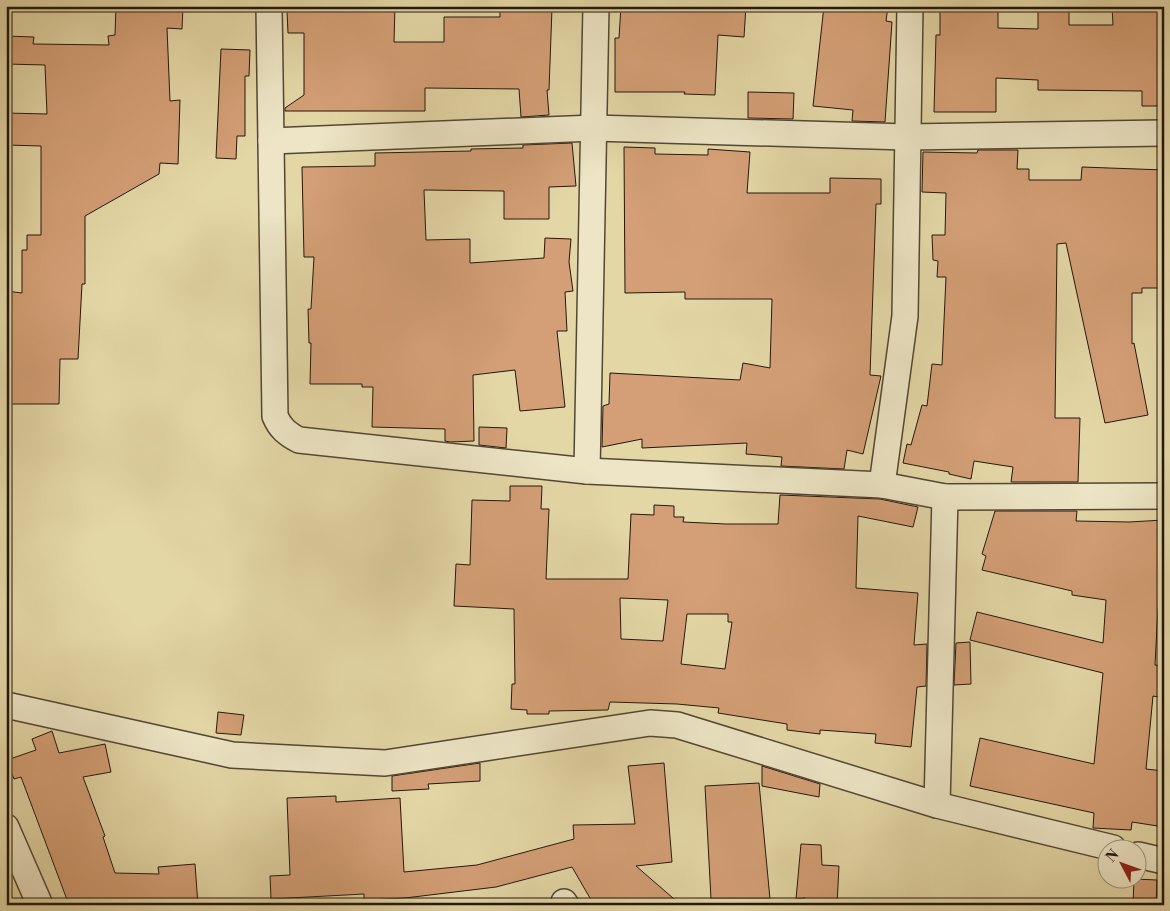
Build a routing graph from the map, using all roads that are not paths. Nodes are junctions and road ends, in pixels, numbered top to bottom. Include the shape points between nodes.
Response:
1 (269, 6) edge
2 (596, 6) edge
3 (910, 6) edge
4 (594, 128) junction
5 (1164, 133) edge
6 (907, 137) junction
7 (271, 141) junction
8 (587, 471) junction
9 (882, 485) junction
10 (1164, 496) edge
11 (945, 497) junction
12 (6, 705) edge
13 (937, 804) junction
14 (6, 827) edge
15 (1098, 844) edge
16 (1148, 857) edge
17 (1164, 861) edge
18 (40, 905) edge

1 - 7 street
2 - 4 street
3 - 6 street
4 - 6 street
4 - 7 street
4 - 8 street
5 - 6 street
6 - 9 street via 905,316
7 - 8 street via 274,416 283,430 299,440
8 - 9 street
9 - 11 street
10 - 11 street
11 - 13 street
12 - 13 street via 232,754 385,763 650,723 678,725
13 - 15 street
14 - 18 street
16 - 17 street

